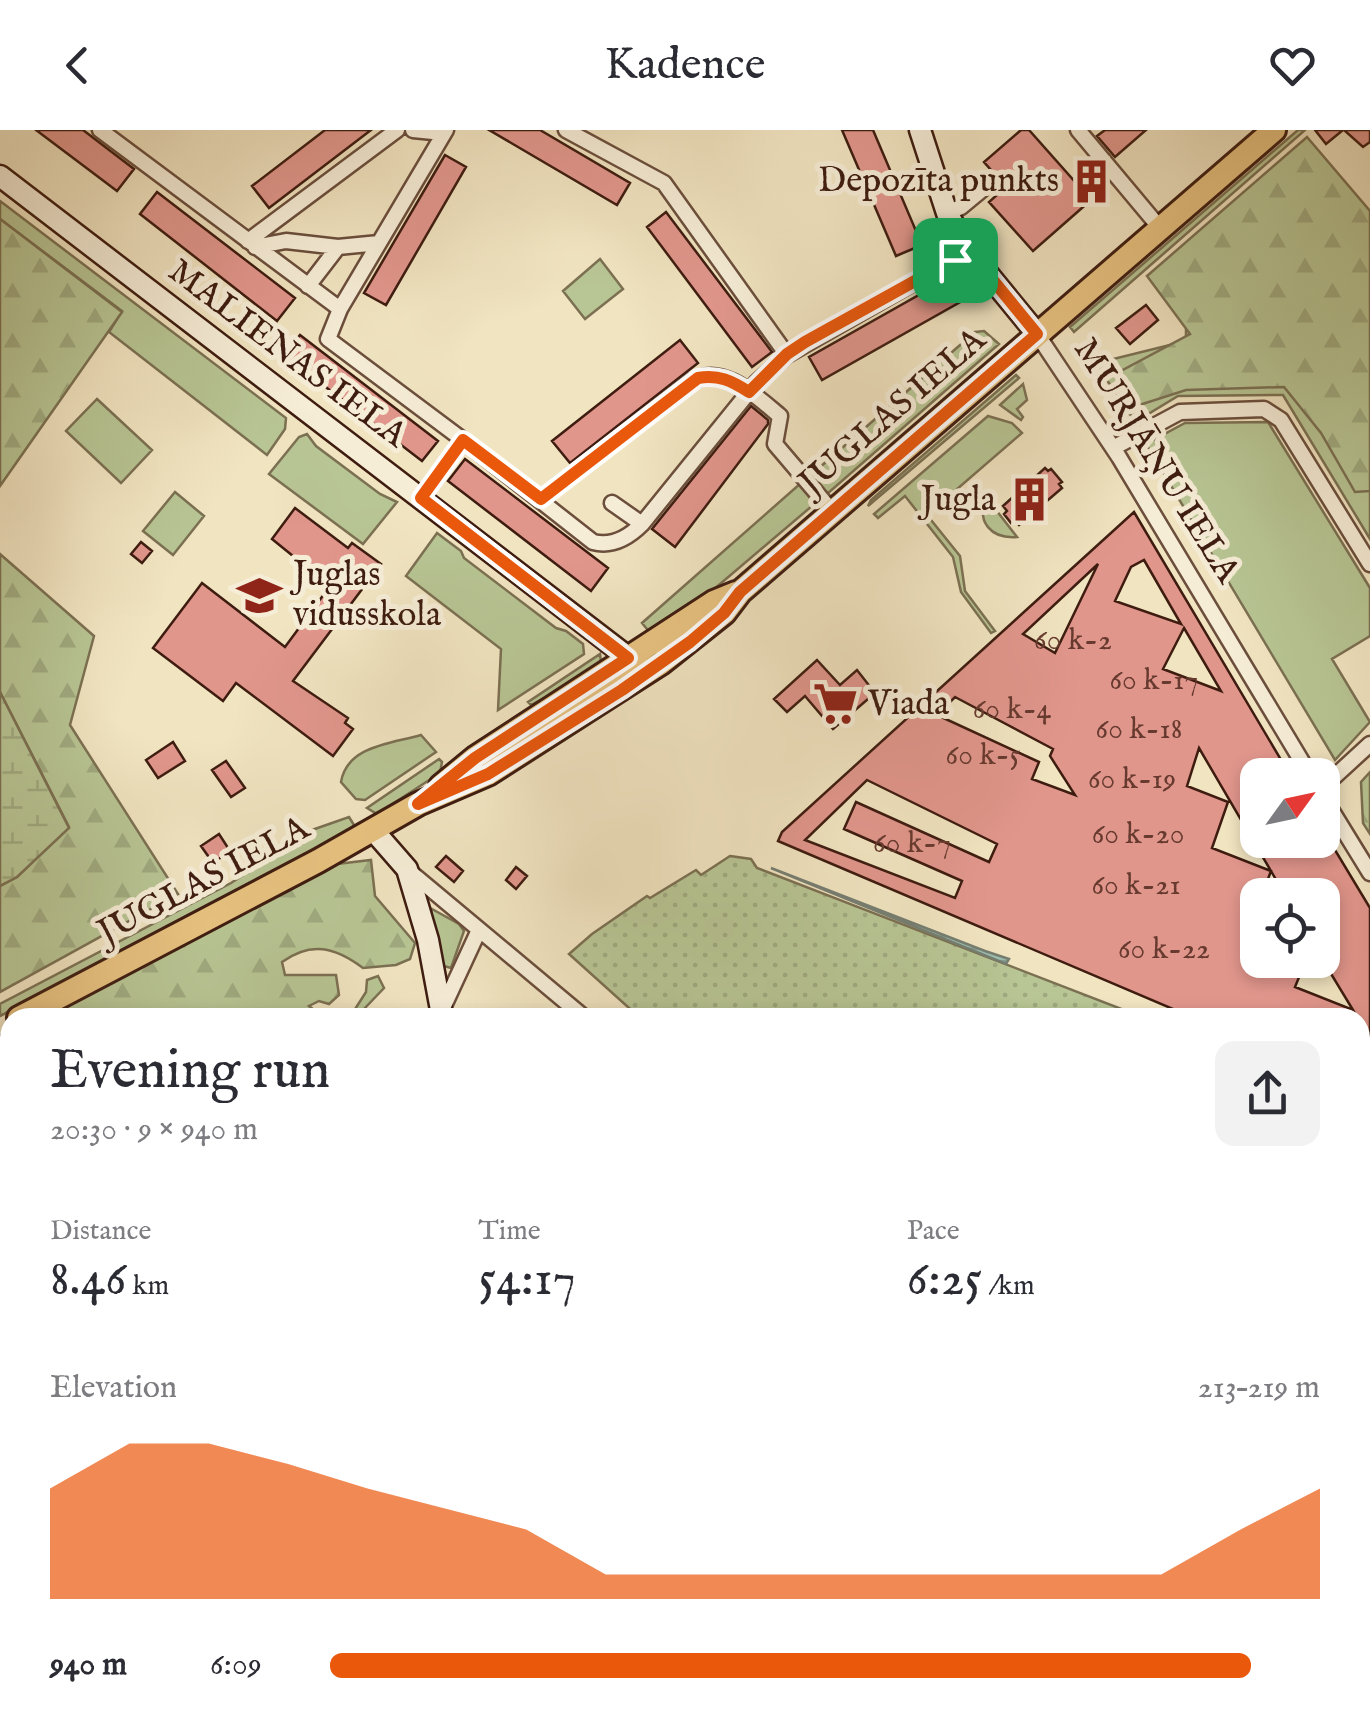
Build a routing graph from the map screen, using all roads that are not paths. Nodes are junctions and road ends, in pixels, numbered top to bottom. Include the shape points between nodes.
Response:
1 (100, 130) edge
2 (396, 130) edge
3 (413, 130) edge
4 (568, 130) edge
5 (920, 130) edge
6 (1078, 130) edge
7 (1274, 130) edge
8 (444, 132) edge
9 (0, 176) edge
10 (990, 184) dead end
11 (948, 213) junction
12 (1160, 228) junction
13 (379, 243) junction
14 (252, 244) junction
15 (338, 248) junction
16 (969, 251) junction
17 (308, 286) junction
18 (340, 309) junction
19 (1037, 334) junction
20 (787, 354) junction
21 (749, 392) junction
22 (463, 440) junction
23 (1113, 448) junction
24 (421, 498) junction
25 (541, 499) junction
26 (612, 503) dead end
27 (832, 511) junction
28 (642, 524) junction
29 (1370, 564) edge
30 (635, 668) junction
31 (1370, 744) edge
32 (1300, 758) edge
33 (1340, 772) edge
34 (1340, 825) edge
35 (373, 830) junction
36 (407, 869) junction
37 (1370, 873) edge
38 (479, 930) junction
39 (39, 1008) edge
40 (439, 1008) edge
41 (443, 1008) edge
42 (573, 1008) edge

1 - 14 street
2 - 14 street
3 - 8 street
4 - 20 street via 664,183
5 - 11 street, MURJĀŅU IELA
6 - 12 street
7 - 12 main road, JUGLAS IELA
8 - 13 street
9 - 24 street, MALIENAS IELA
10 - 11 street
11 - 16 street, MURJĀŅU IELA
12 - 19 main road, JUGLAS IELA
13 - 15 street
13 - 18 street
14 - 15 street
14 - 17 street
15 - 17 street
16 - 19 street, MURJĀŅU IELA
16 - 20 street
17 - 18 street
18 - 22 street via 328,339
19 - 23 street, MURJĀŅU IELA
19 - 27 main road, JUGLAS IELA
20 - 21 street
21 - 25 street via 731,380 698,378
21 - 27 street via 780,416 775,444
21 - 28 street
22 - 24 street
22 - 25 street
23 - 29 street via 1180,412 1274,413
23 - 32 street, MURJĀŅU IELA
24 - 30 street, MALIENAS IELA
25 - 28 street via 605,545
26 - 28 street
27 - 30 main road, JUGLAS IELA via 724,613
30 - 35 main road, JUGLAS IELA via 488,774
31 - 33 street
34 - 37 street
35 - 36 street
35 - 39 main road, JUGLAS IELA
36 - 38 street
36 - 40 street
38 - 41 street
38 - 42 street

